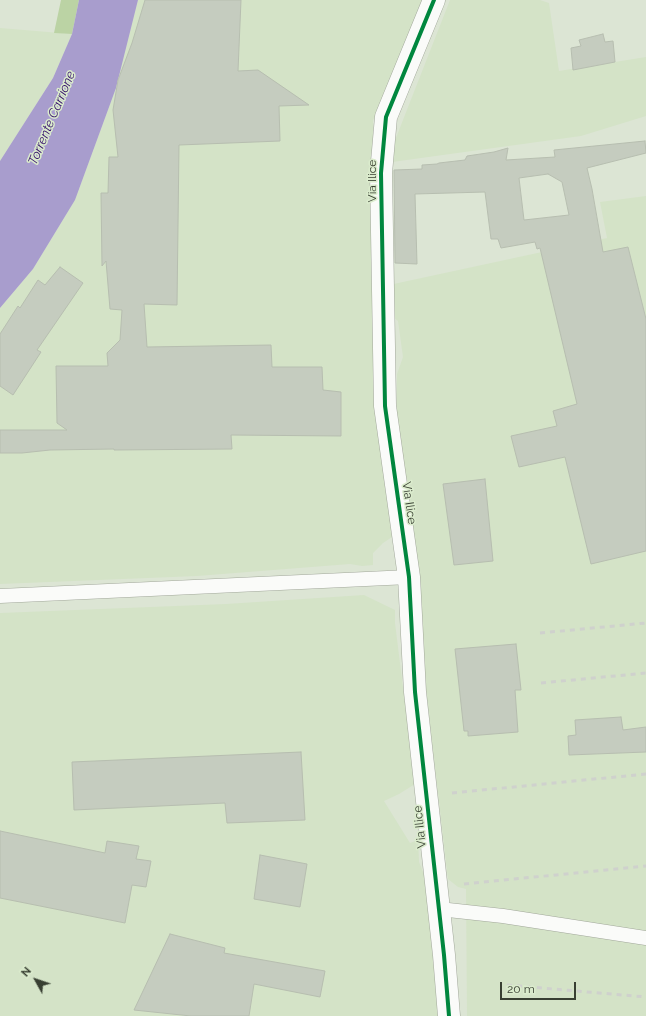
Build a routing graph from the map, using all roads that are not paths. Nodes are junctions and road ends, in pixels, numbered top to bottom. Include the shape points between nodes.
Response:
1 (434, 0) edge
2 (409, 577) junction
3 (0, 596) edge
4 (439, 909) junction
5 (646, 938) edge
6 (449, 1016) edge

1 - 2 street, Via Ilice via 386,117 381,173 386,406
2 - 3 lane
2 - 4 street, Via Ilice via 415,692
4 - 5 lane
4 - 6 street, Via Ilice

